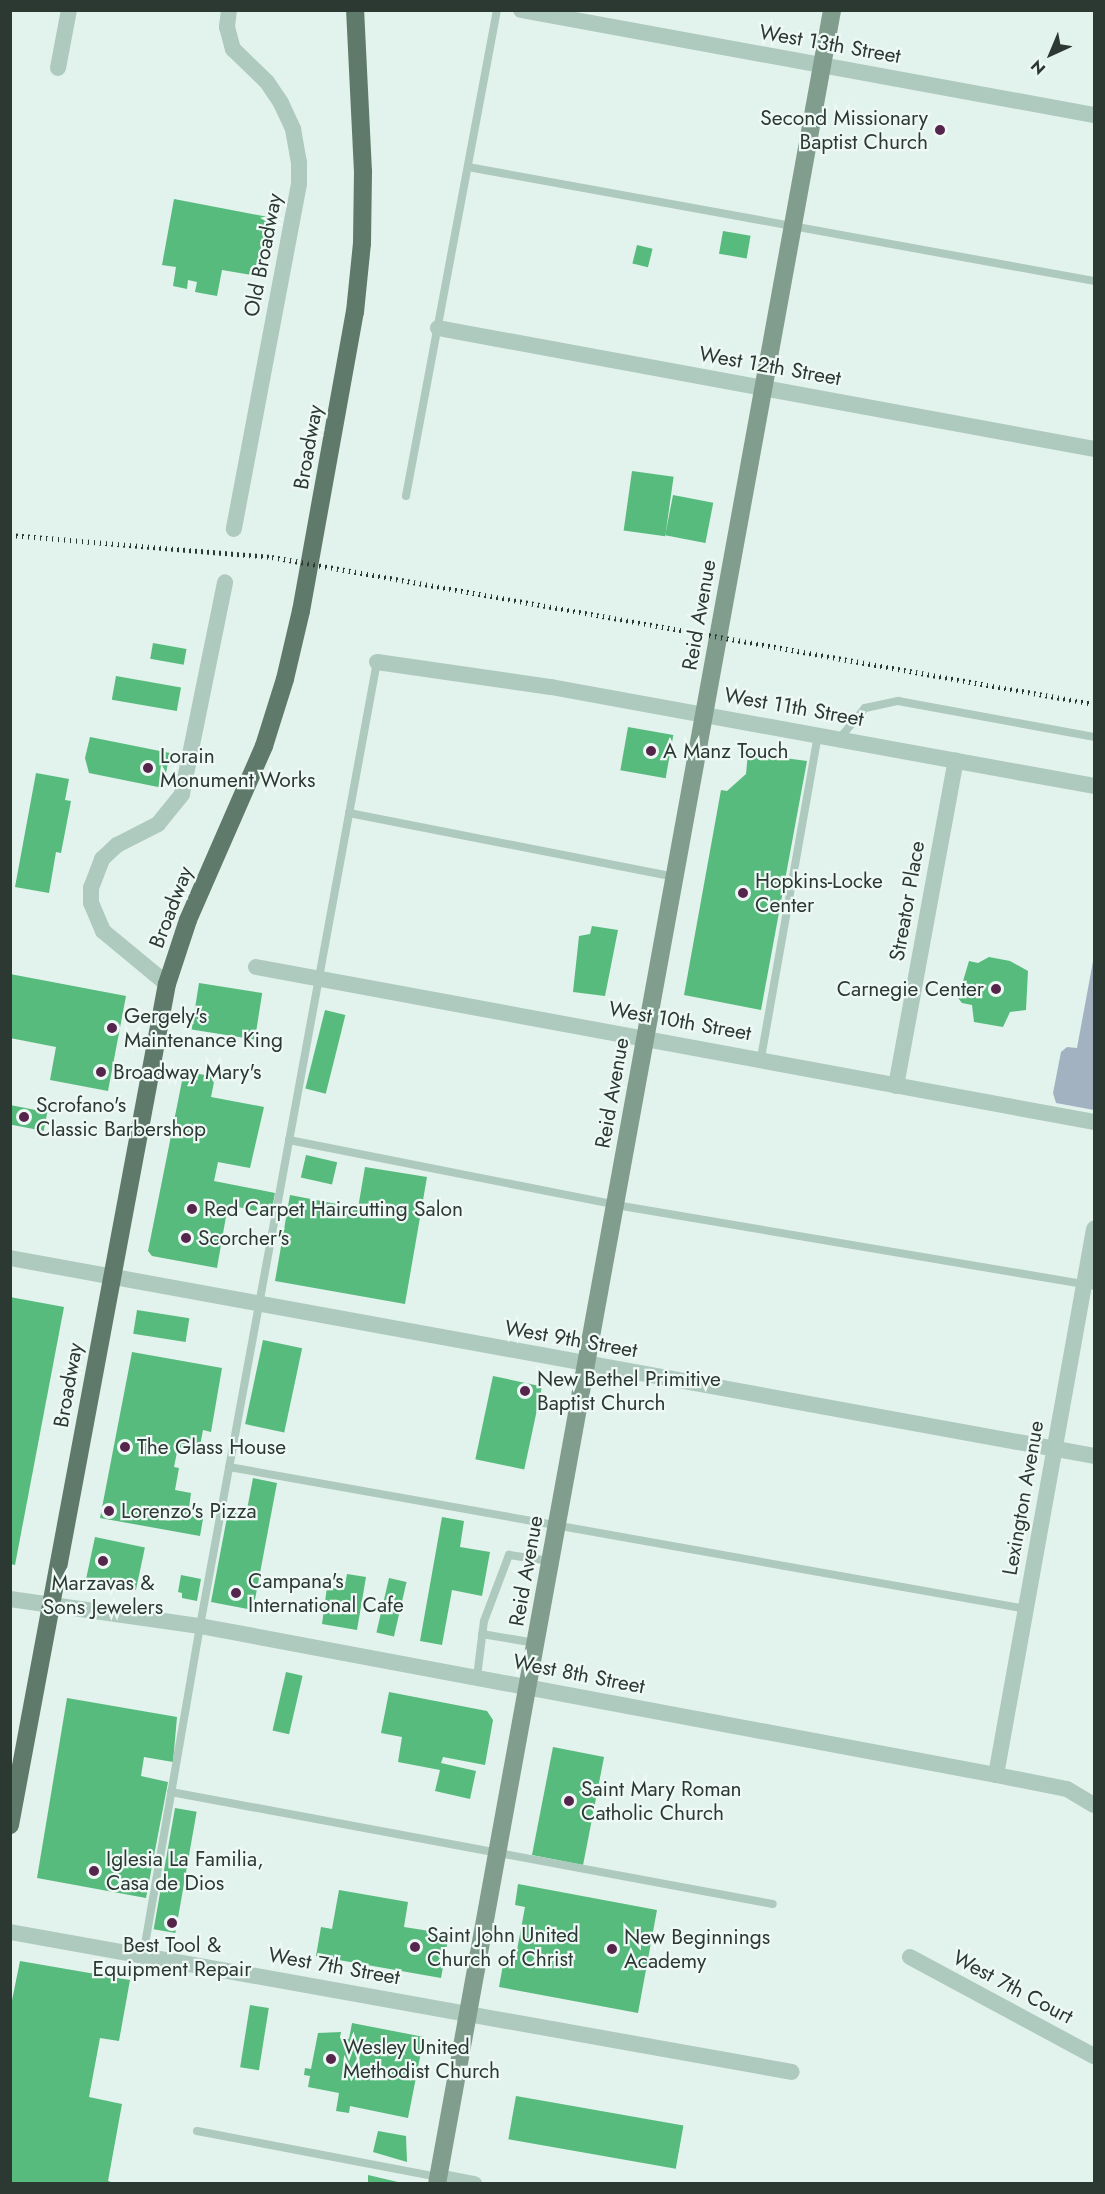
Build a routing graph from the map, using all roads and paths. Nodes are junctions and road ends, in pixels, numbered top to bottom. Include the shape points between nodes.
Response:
1 (69, 10) edge
2 (229, 10) edge
3 (355, 10) edge
4 (497, 10) edge
5 (521, 10) edge
6 (832, 10) edge
7 (822, 65) junction
8 (58, 68) dead end
9 (1095, 115) edge
10 (468, 167) junction
11 (793, 227) junction
12 (1095, 281) edge
13 (438, 328) junction
14 (763, 388) junction
15 (1095, 449) edge
16 (406, 496) dead end
17 (234, 529) dead end
18 (225, 582) dead end
19 (377, 662) joint
20 (703, 714) junction
21 (818, 735) junction
22 (1095, 737) edge
23 (839, 739) junction
24 (956, 760) junction
25 (1095, 786) edge
26 (349, 813) junction
27 (674, 877) junction
28 (256, 967) dead end
29 (319, 978) junction
30 (167, 984) junction
31 (645, 1037) junction
32 (761, 1058) junction
33 (896, 1086) junction
34 (1095, 1122) edge
35 (289, 1140) junction
36 (616, 1205) junction
37 (1095, 1229) edge
38 (10, 1258) edge
39 (111, 1276) junction
40 (1090, 1285) edge
41 (260, 1303) junction
42 (587, 1365) junction
43 (1055, 1448) junction
44 (1095, 1456) edge
45 (229, 1467) junction
46 (557, 1525) junction
47 (550, 1561) junction
48 (10, 1599) edge
49 (51, 1605) junction
50 (1026, 1610) junction
51 (200, 1626) junction
52 (482, 1634) junction
53 (536, 1643) junction
54 (477, 1677) junction
55 (528, 1687) junction
56 (996, 1775) junction
57 (171, 1792) junction
58 (1095, 1805) edge
59 (10, 1825) edge
60 (497, 1851) junction
61 (773, 1904) dead end
62 (10, 1932) edge
63 (143, 1956) junction
64 (910, 1957) dead end
65 (468, 2013) junction
66 (1095, 2056) edge
67 (792, 2072) dead end
68 (197, 2131) dead end
69 (437, 2180) edge
70 (474, 2184) edge

1 - 8 street
2 - 17 street, Old Broadway via 227,27 233,49 267,82 285,109 299,162 299,184
3 - 30 main road, Broadway via 363,172 361,254 353,322 301,611 264,746 188,920
4 - 10 lane
5 - 7 street, West 13th Street
6 - 7 street, Reid Avenue
7 - 9 street, West 13th Street
7 - 11 street, Reid Avenue
10 - 11 lane
10 - 13 lane
11 - 12 lane
11 - 14 street, Reid Avenue
13 - 14 street, West 12th Street
13 - 16 lane
14 - 15 street, West 12th Street
14 - 20 street, Reid Avenue
18 - 30 street via 182,794 158,824 117,845 102,859 91,888 91,903 103,931
19 - 20 street, West 11th Street
19 - 26 lane
20 - 21 street, West 11th Street
20 - 27 street, Reid Avenue
21 - 23 street, West 11th Street
21 - 32 lane
22 - 23 lane via 898,701 865,708
23 - 24 street, West 11th Street
24 - 25 street, West 11th Street
24 - 33 street, Streator Place
26 - 27 lane
26 - 29 lane
27 - 31 street, Reid Avenue
28 - 29 street, West 10th Street
29 - 31 street, West 10th Street
29 - 35 lane
30 - 39 main road, Broadway
31 - 32 street, West 10th Street
31 - 36 street, Reid Avenue
32 - 33 street, West 10th Street
33 - 34 street, West 10th Street
35 - 36 lane
35 - 41 lane
36 - 40 lane
36 - 42 street, Reid Avenue
37 - 40 street, Lexington Avenue
38 - 39 street, West 9th Street
39 - 41 street, West 9th Street
39 - 49 main road, Broadway
40 - 43 street, Lexington Avenue
41 - 42 street, West 9th Street
41 - 45 lane
42 - 43 street, West 9th Street
42 - 46 street, Reid Avenue
43 - 44 street, West 9th Street
43 - 50 street, Lexington Avenue
45 - 46 lane
45 - 51 lane
46 - 47 street, Reid Avenue
46 - 50 lane
47 - 52 lane via 509,1556
47 - 53 street, Reid Avenue
48 - 49 street, West 8th Street
49 - 51 street, West 8th Street
49 - 59 main road, Broadway
50 - 56 street, Lexington Avenue
51 - 54 street, West 8th Street
51 - 57 lane
52 - 53 lane
52 - 54 lane
53 - 55 street, Reid Avenue
54 - 55 street, West 8th Street
55 - 56 street, West 8th Street
55 - 60 street, Reid Avenue
56 - 58 street, West 8th Street via 1067,1789
57 - 60 lane
57 - 63 lane
60 - 61 lane
60 - 65 street, Reid Avenue
62 - 63 street, West 7th Street
63 - 65 street, West 7th Street
64 - 66 street, West 7th Court
65 - 67 street, West 7th Street
65 - 69 street, Reid Avenue
68 - 69 lane
69 - 70 street

